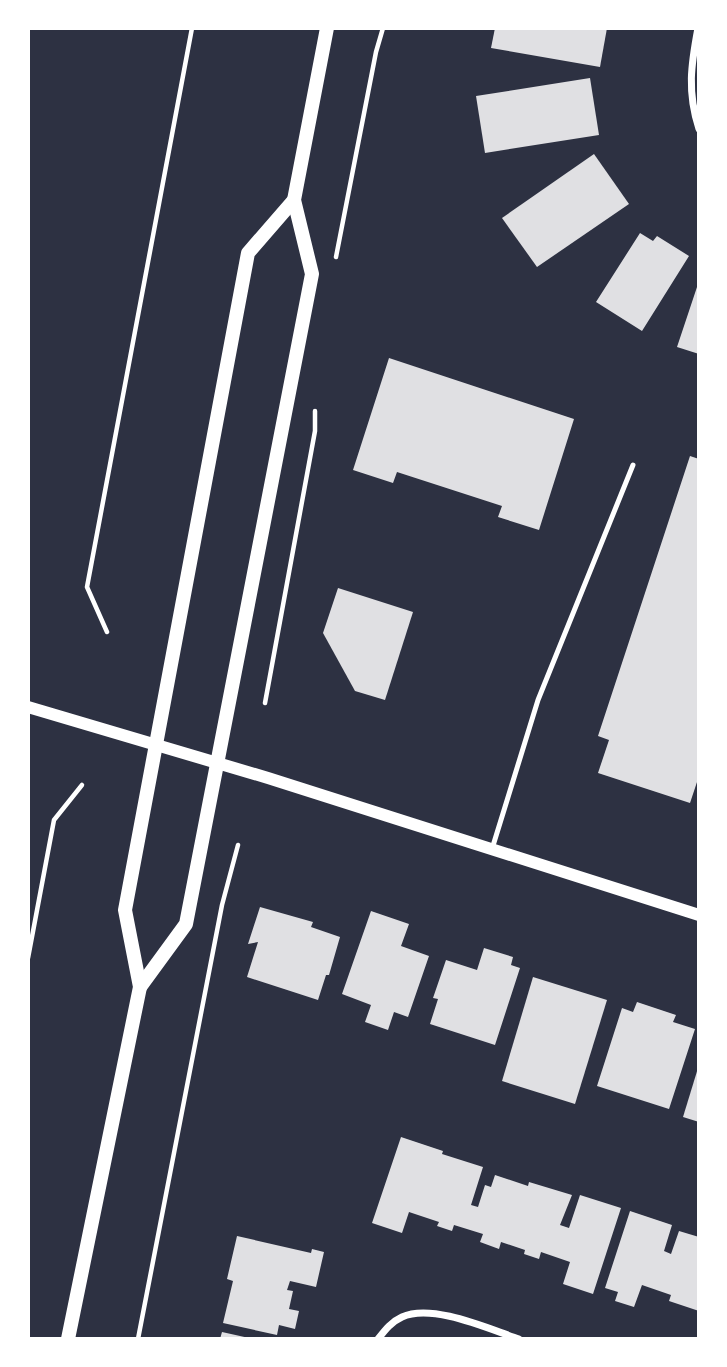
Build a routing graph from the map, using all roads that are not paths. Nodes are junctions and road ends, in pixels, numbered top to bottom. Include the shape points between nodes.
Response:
1 (327, 28) edge
2 (698, 28) edge
3 (699, 130) edge
4 (294, 200) junction
5 (633, 465) dead end
6 (28, 707) edge
7 (156, 746) junction
8 (217, 764) junction
9 (492, 849) junction
10 (699, 915) edge
11 (140, 987) junction
12 (68, 1339) edge
13 (378, 1339) edge
14 (519, 1339) edge

1 - 4 main road
2 - 3 street via 690,96
4 - 7 main road via 248,253
4 - 8 main road via 312,274
5 - 9 lane via 538,700
6 - 7 street
7 - 8 street
7 - 11 main road via 125,910
8 - 9 street
8 - 11 main road via 186,924
9 - 10 street
11 - 12 main road
13 - 14 street via 404,1316 424,1312

